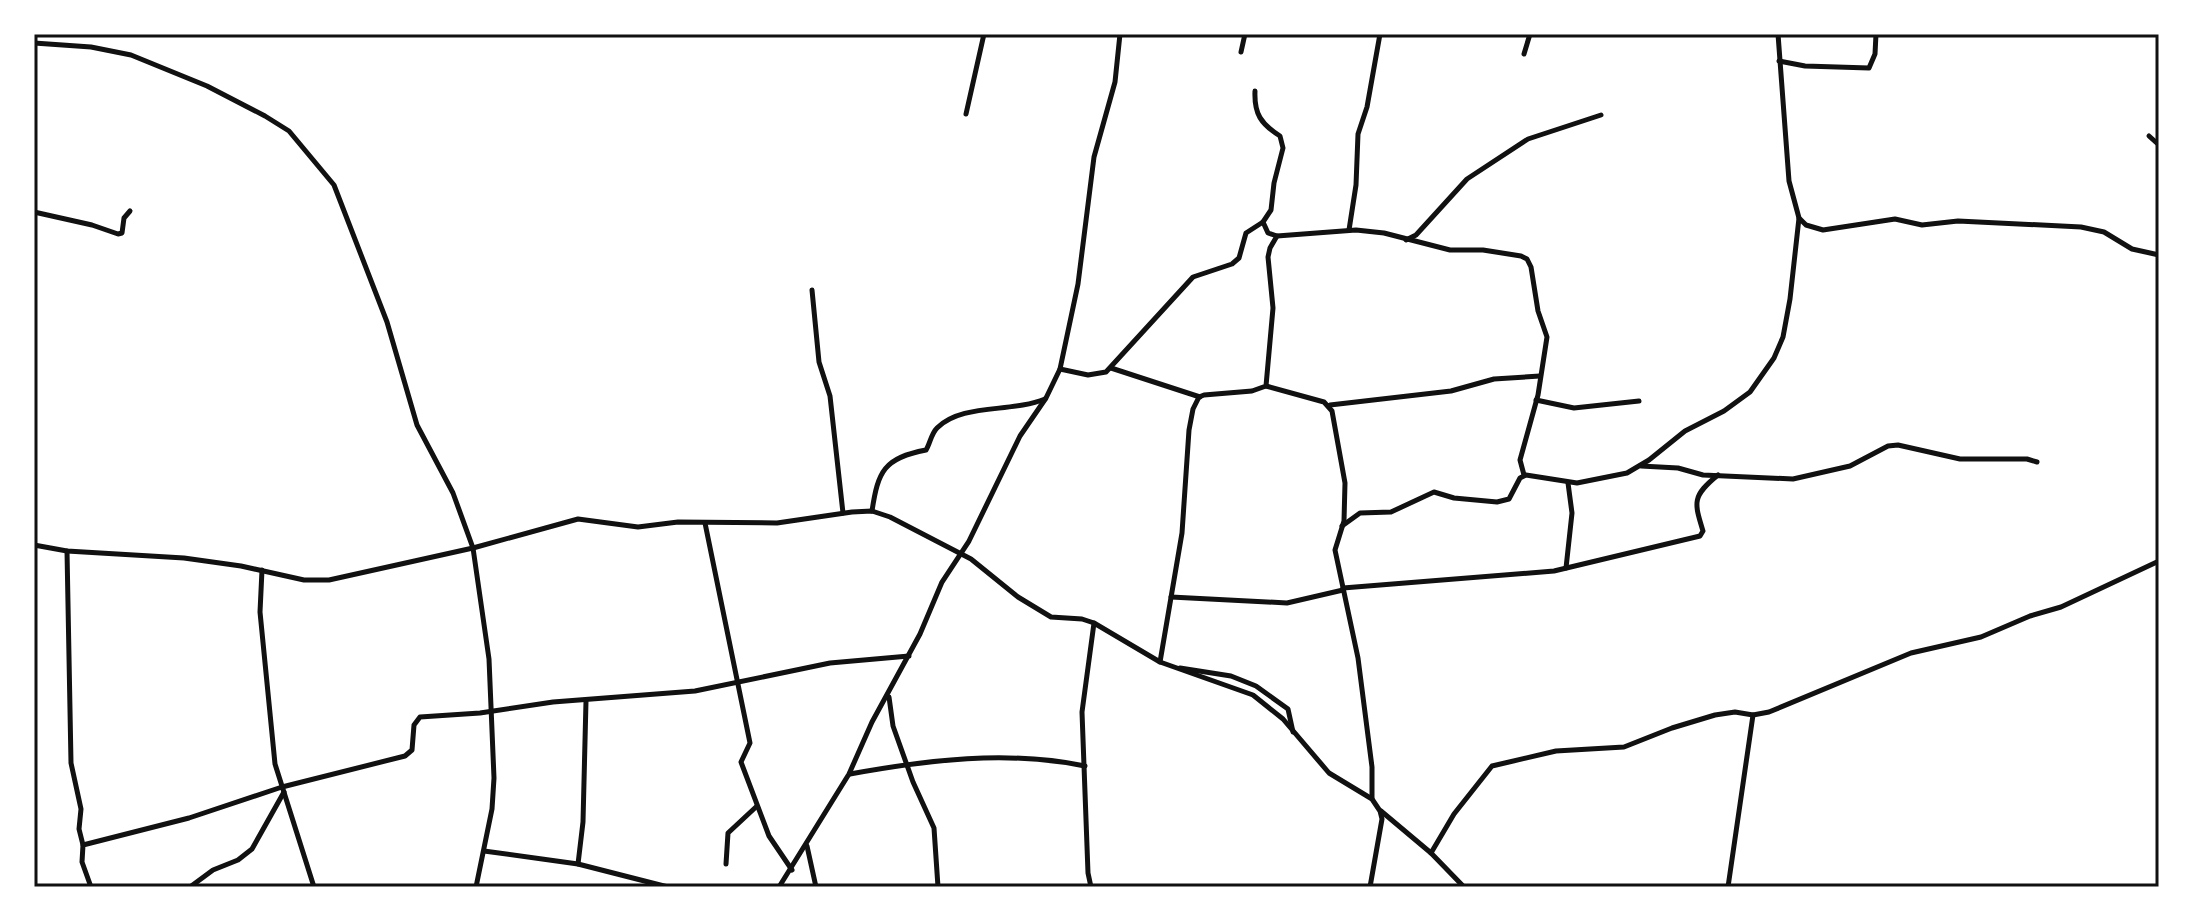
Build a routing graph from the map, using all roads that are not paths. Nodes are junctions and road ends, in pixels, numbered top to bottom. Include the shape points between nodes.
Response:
1 (984, 34) edge
2 (1120, 34) edge
3 (1245, 34) edge
4 (1380, 34) edge
5 (1530, 34) edge
6 (1778, 34) edge
7 (1876, 34) edge
8 (34, 43) edge
9 (1241, 52) dead end
10 (1524, 54) dead end
11 (1779, 61) junction
12 (1255, 91) dead end
13 (966, 114) dead end
14 (1601, 115) dead end
15 (2149, 136) dead end
16 (2159, 145) edge
17 (130, 211) dead end
18 (34, 212) edge
19 (1799, 218) junction
20 (1263, 222) junction
21 (1349, 230) junction
22 (1277, 236) junction
23 (1405, 240) junction
24 (2159, 255) edge
25 (812, 290) dead end
26 (1110, 368) junction
27 (1060, 369) junction
28 (1540, 376) junction
29 (1266, 386) junction
30 (1200, 397) junction
31 (1046, 398) junction
32 (1536, 400) junction
33 (1639, 401) dead end
34 (1330, 405) junction
35 (2037, 462) dead end
36 (1640, 466) junction
37 (1524, 475) junction
38 (1718, 475) junction
39 (1568, 483) junction
40 (872, 511) junction
41 (843, 513) junction
42 (705, 523) junction
43 (1342, 526) junction
44 (34, 545) edge
45 (473, 548) junction
46 (67, 551) junction
47 (961, 554) junction
48 (2159, 561) edge
49 (1566, 568) junction
50 (262, 570) junction
51 (1343, 589) junction
52 (1171, 597) junction
53 (1094, 623) junction
54 (909, 656) junction
55 (1160, 662) junction
56 (1175, 668) junction
57 (737, 683) junction
58 (889, 694) junction
59 (586, 701) junction
60 (492, 712) junction
61 (1753, 715) junction
62 (1293, 732) junction
63 (906, 765) junction
64 (1085, 766) junction
65 (849, 774) junction
66 (283, 789) junction
67 (1372, 799) junction
68 (757, 806) junction
69 (1380, 811) junction
70 (83, 845) junction
71 (807, 845) junction
72 (484, 851) junction
73 (1431, 853) junction
74 (578, 864) junction
75 (726, 864) dead end
76 (792, 870) junction
77 (91, 887) edge
78 (190, 887) edge
79 (314, 887) edge
80 (476, 887) edge
81 (668, 887) edge
82 (779, 887) edge
83 (816, 887) edge
84 (938, 887) edge
85 (1091, 887) edge
86 (1370, 887) edge
87 (1464, 887) edge
88 (1728, 887) edge

1 - 13 street
2 - 27 street
3 - 9 street
4 - 21 street via 1358,134
5 - 10 street
6 - 11 street
7 - 11 street via 1869,68
8 - 45 street via 114,51 178,73 289,131 321,166 347,215 387,322 417,425 453,493
11 - 19 street via 1789,181
12 - 20 street via 1257,115 1283,143 1271,210
14 - 23 street via 1528,139 1467,179 1416,235
15 - 16 street
17 - 18 street via 121,234
19 - 24 street via 1823,230 1895,219 1922,225 1958,221 2081,227
19 - 36 street via 1783,337 1759,381 1736,403 1685,431
20 - 22 street via 1268,233
20 - 26 street via 1246,233 1239,258 1193,277
21 - 22 street
21 - 23 street
22 - 29 street via 1268,257 1273,308
23 - 28 street via 1527,259 1547,337
25 - 41 street
26 - 27 street via 1098,375
26 - 30 street
27 - 31 street
28 - 32 street
28 - 34 street
29 - 30 street
29 - 34 street
30 - 52 street via 1186,445 1182,533
31 - 40 street via 950,419 936,430 926,450 904,454 887,466
31 - 47 street via 1020,436
32 - 33 street via 1574,408
32 - 37 street via 1520,460
34 - 43 street via 1344,469
35 - 38 street via 1960,459 1898,445 1850,466 1793,479
36 - 38 street
36 - 39 street via 1608,479
37 - 39 street
37 - 43 street via 1504,500 1434,492 1391,512 1360,513
38 - 49 street via 1696,498 1700,536
39 - 49 street via 1572,513
40 - 41 street
40 - 47 street
41 - 42 street via 777,523
42 - 45 street via 638,527 578,519
42 - 57 street
43 - 51 street via 1334,545
44 - 46 street
45 - 50 street via 329,580
45 - 60 street
46 - 50 street via 184,558
46 - 70 street via 71,763
47 - 53 street via 1047,615
47 - 54 street via 942,582
48 - 61 street via 2061,607 1981,637 1911,653
49 - 51 street
50 - 66 street via 266,693
51 - 52 street via 1287,603
51 - 67 street via 1361,678
52 - 55 street
53 - 55 street
53 - 64 street via 1084,692
54 - 57 street via 830,663
54 - 58 street
55 - 56 street
56 - 62 street via 1253,695
56 - 62 street via 1209,671 1256,686 1288,709
57 - 59 street
57 - 68 street via 750,743 741,762
58 - 63 street
58 - 65 street
59 - 60 street
59 - 74 street
60 - 66 street via 420,717 410,754
60 - 72 street via 494,778
61 - 73 street via 1715,715 1624,747 1556,751 1492,766
61 - 88 street
62 - 67 street via 1329,773
63 - 64 street via 1015,757
63 - 65 street
63 - 84 street via 934,828
64 - 85 street
65 - 71 street
66 - 70 street
66 - 78 street via 252,849
66 - 79 street
67 - 69 street
68 - 75 street via 728,833
68 - 76 street
69 - 73 street
69 - 86 street
70 - 77 street via 82,862
71 - 76 street
71 - 83 street
72 - 74 street
72 - 80 street
73 - 87 street
74 - 81 street
76 - 82 street

